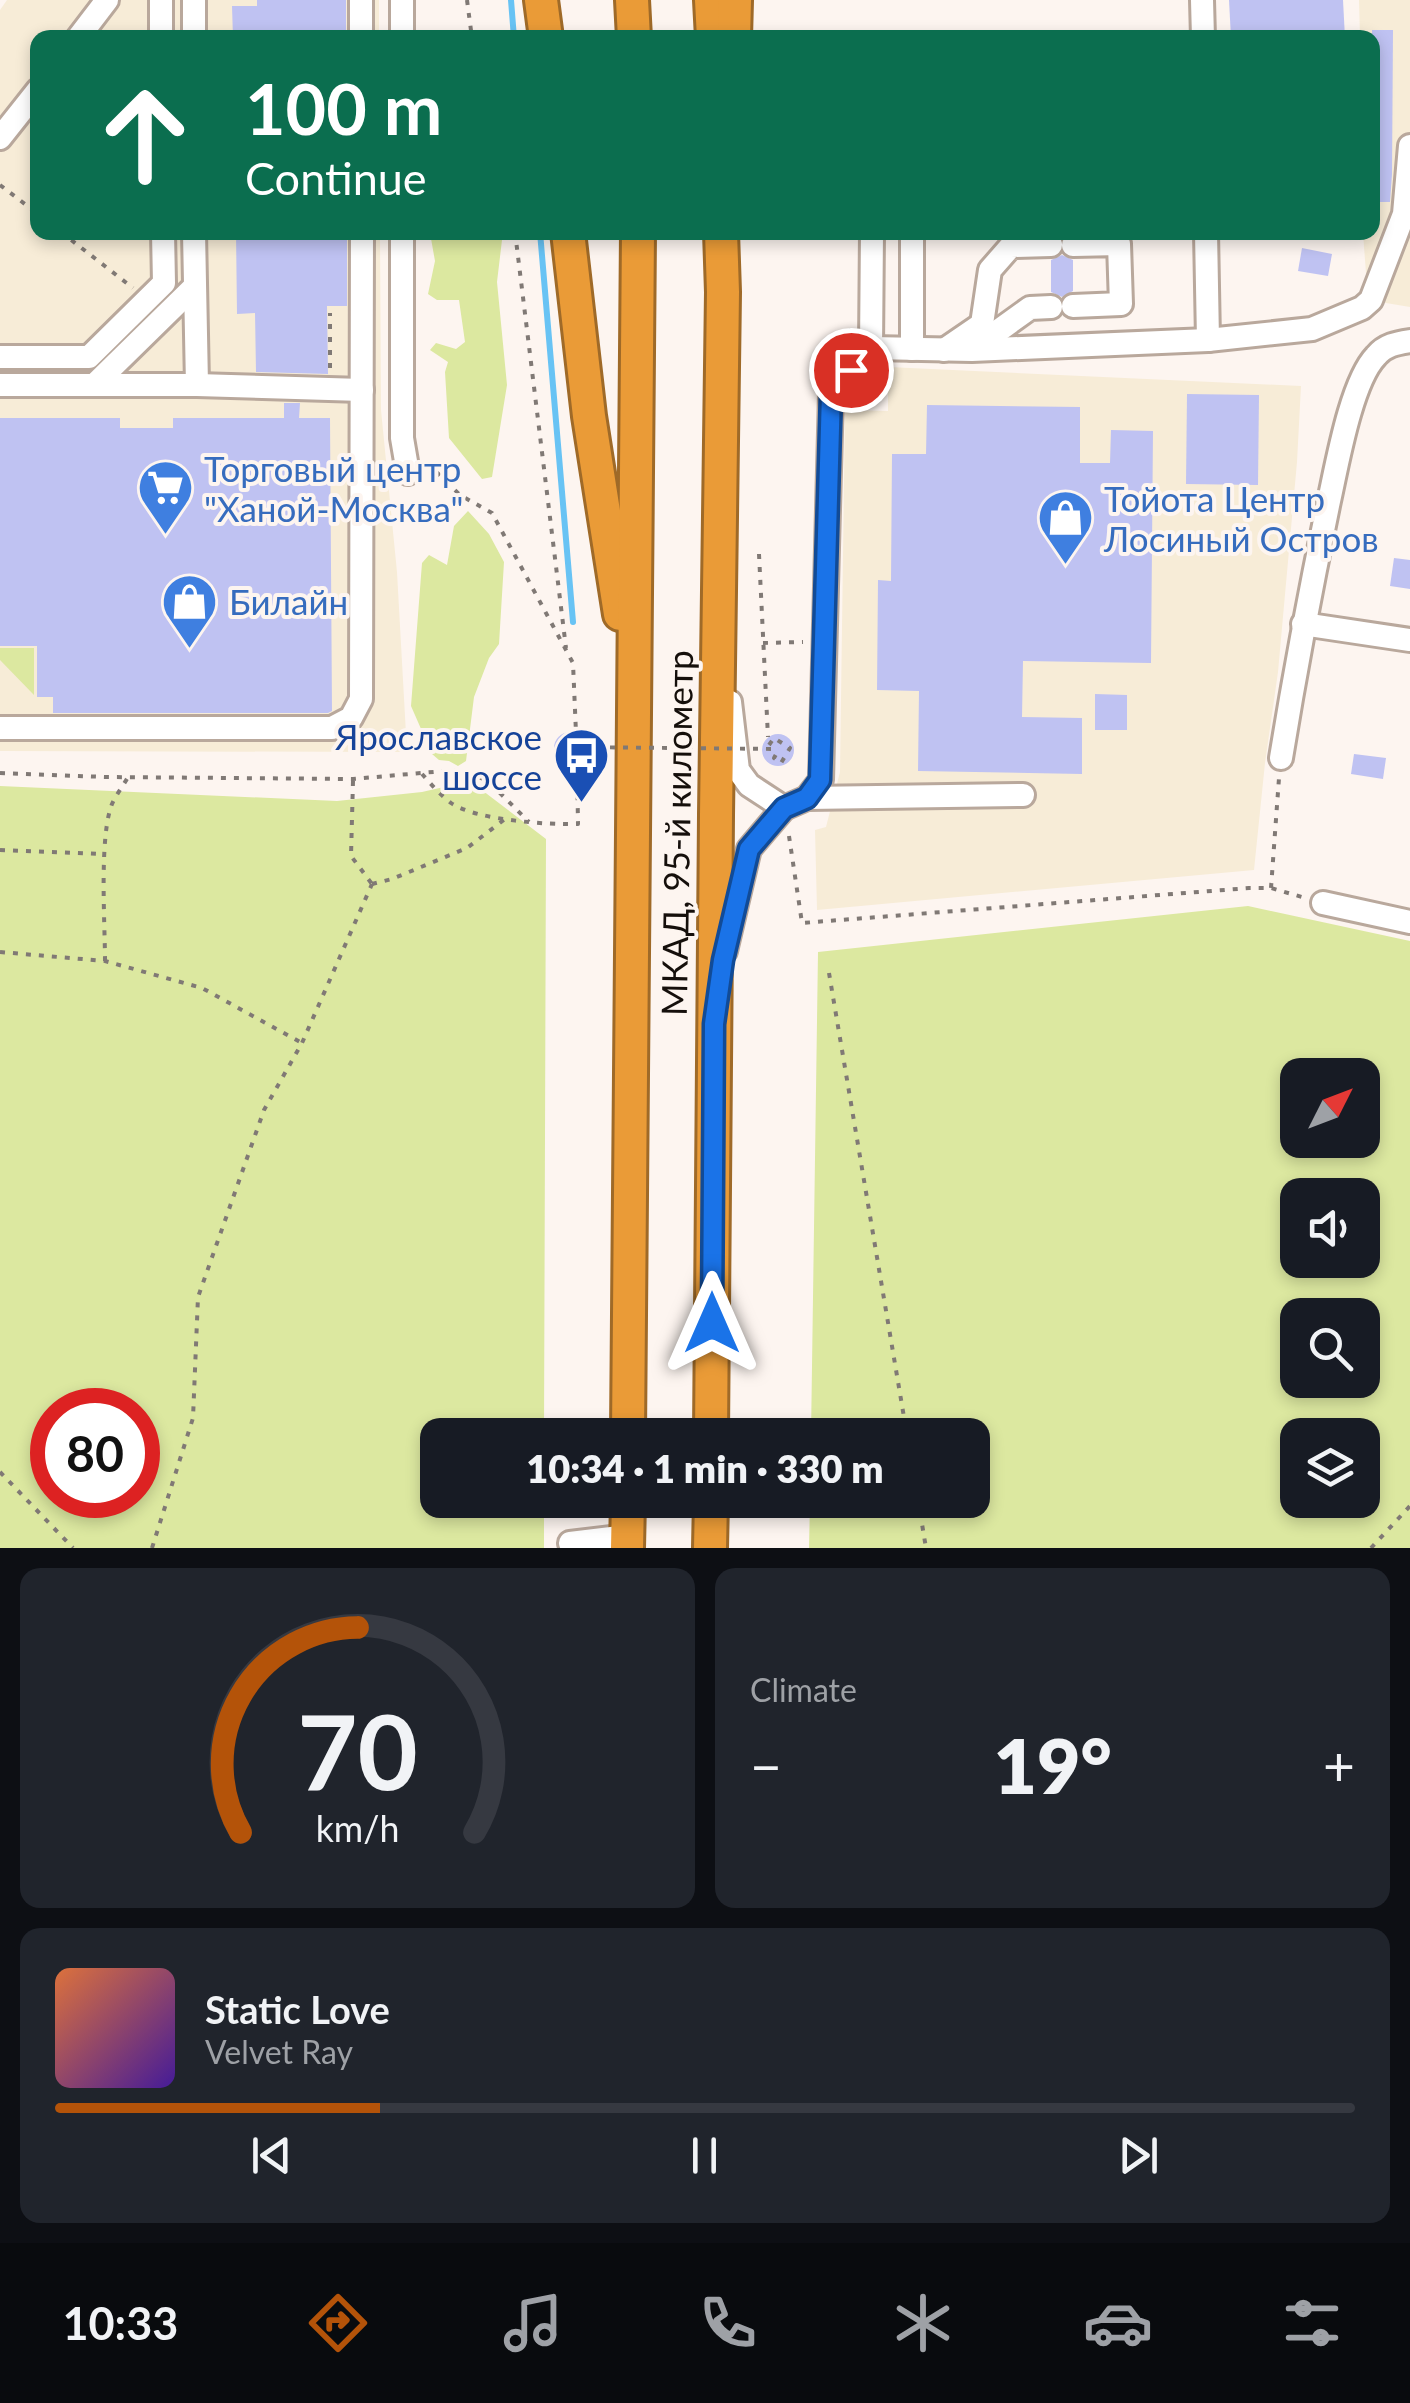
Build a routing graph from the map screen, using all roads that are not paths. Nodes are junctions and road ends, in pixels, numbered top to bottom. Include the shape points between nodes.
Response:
1 (106, 0) edge
2 (161, 0) edge
3 (194, 0) edge
4 (361, 0) edge
5 (402, 0) edge
6 (541, 0) edge
7 (632, 0) edge
8 (711, 0) edge
9 (735, 0) edge
10 (1202, 0) edge
11 (84, 30) edge
12 (162, 30) edge
13 (194, 30) edge
14 (361, 30) edge
15 (402, 30) edge
16 (545, 30) edge
17 (634, 30) edge
18 (713, 30) edge
19 (734, 30) edge
20 (1203, 30) edge
21 (30, 100) edge
22 (0, 138) edge
23 (1410, 146) edge
24 (1407, 214) edge
25 (163, 240) edge
26 (194, 240) edge
27 (362, 240) edge
28 (402, 240) edge
29 (569, 240) edge
30 (638, 240) edge
31 (723, 240) edge
32 (872, 240) edge
33 (912, 240) edge
34 (1206, 240) edge
35 (193, 288) junction
36 (1208, 340) junction
37 (1400, 342) edge
38 (871, 348) junction
39 (912, 349) junction
40 (944, 350) junction
41 (972, 350) junction
42 (0, 358) edge
43 (95, 384) junction
44 (0, 385) edge
45 (197, 385) junction
46 (362, 390) junction
47 (408, 473) dead end
48 (719, 614) junction
49 (1303, 624) junction
50 (1410, 640) edge
51 (634, 708) junction
52 (0, 728) edge
53 (1280, 758) road end
54 (1023, 795) dead end
55 (807, 798) junction
56 (784, 808) junction
57 (1323, 903) road end
58 (1410, 922) edge
59 (714, 1024) junction
60 (628, 1418) edge
61 (711, 1418) edge
62 (710, 1518) edge
63 (570, 1542) dead end
64 (628, 1542) edge
65 (710, 1548) edge

1 - 11 street
2 - 12 street
3 - 13 street
4 - 14 street
5 - 15 street
6 - 16 highway
7 - 17 highway
8 - 18 highway
9 - 19 highway
10 - 20 street
21 - 22 street
23 - 24 street
24 - 36 street via 1362,308 1312,329
25 - 42 street via 164,283 90,357
26 - 35 street
27 - 46 street
28 - 47 street via 402,438
29 - 51 highway
30 - 51 highway, МКАД, 95-й километр
31 - 48 highway, МКАД, 95-й километр
32 - 38 street
33 - 39 street
34 - 36 street
35 - 43 street
35 - 45 street
36 - 41 street
37 - 49 street via 1375,356 1344,432
38 - 39 street
38 - 55 street via 831,393 820,780
39 - 40 street
40 - 41 street
40 - 41 street via 982,324 990,270 1011,246 1120,244 1120,304 1030,308
43 - 44 street
43 - 45 street
45 - 46 street
46 - 52 street via 361,699 352,718 332,728
48 - 56 street via 738,770
48 - 59 highway, МКАД, 95-й километр
49 - 50 street
49 - 53 street
51 - 60 highway, МКАД, 95-й километр
54 - 55 street
55 - 56 street
56 - 59 street via 749,849
57 - 58 street
59 - 61 highway, МКАД, 95-й километр
62 - 65 highway
63 - 64 street

